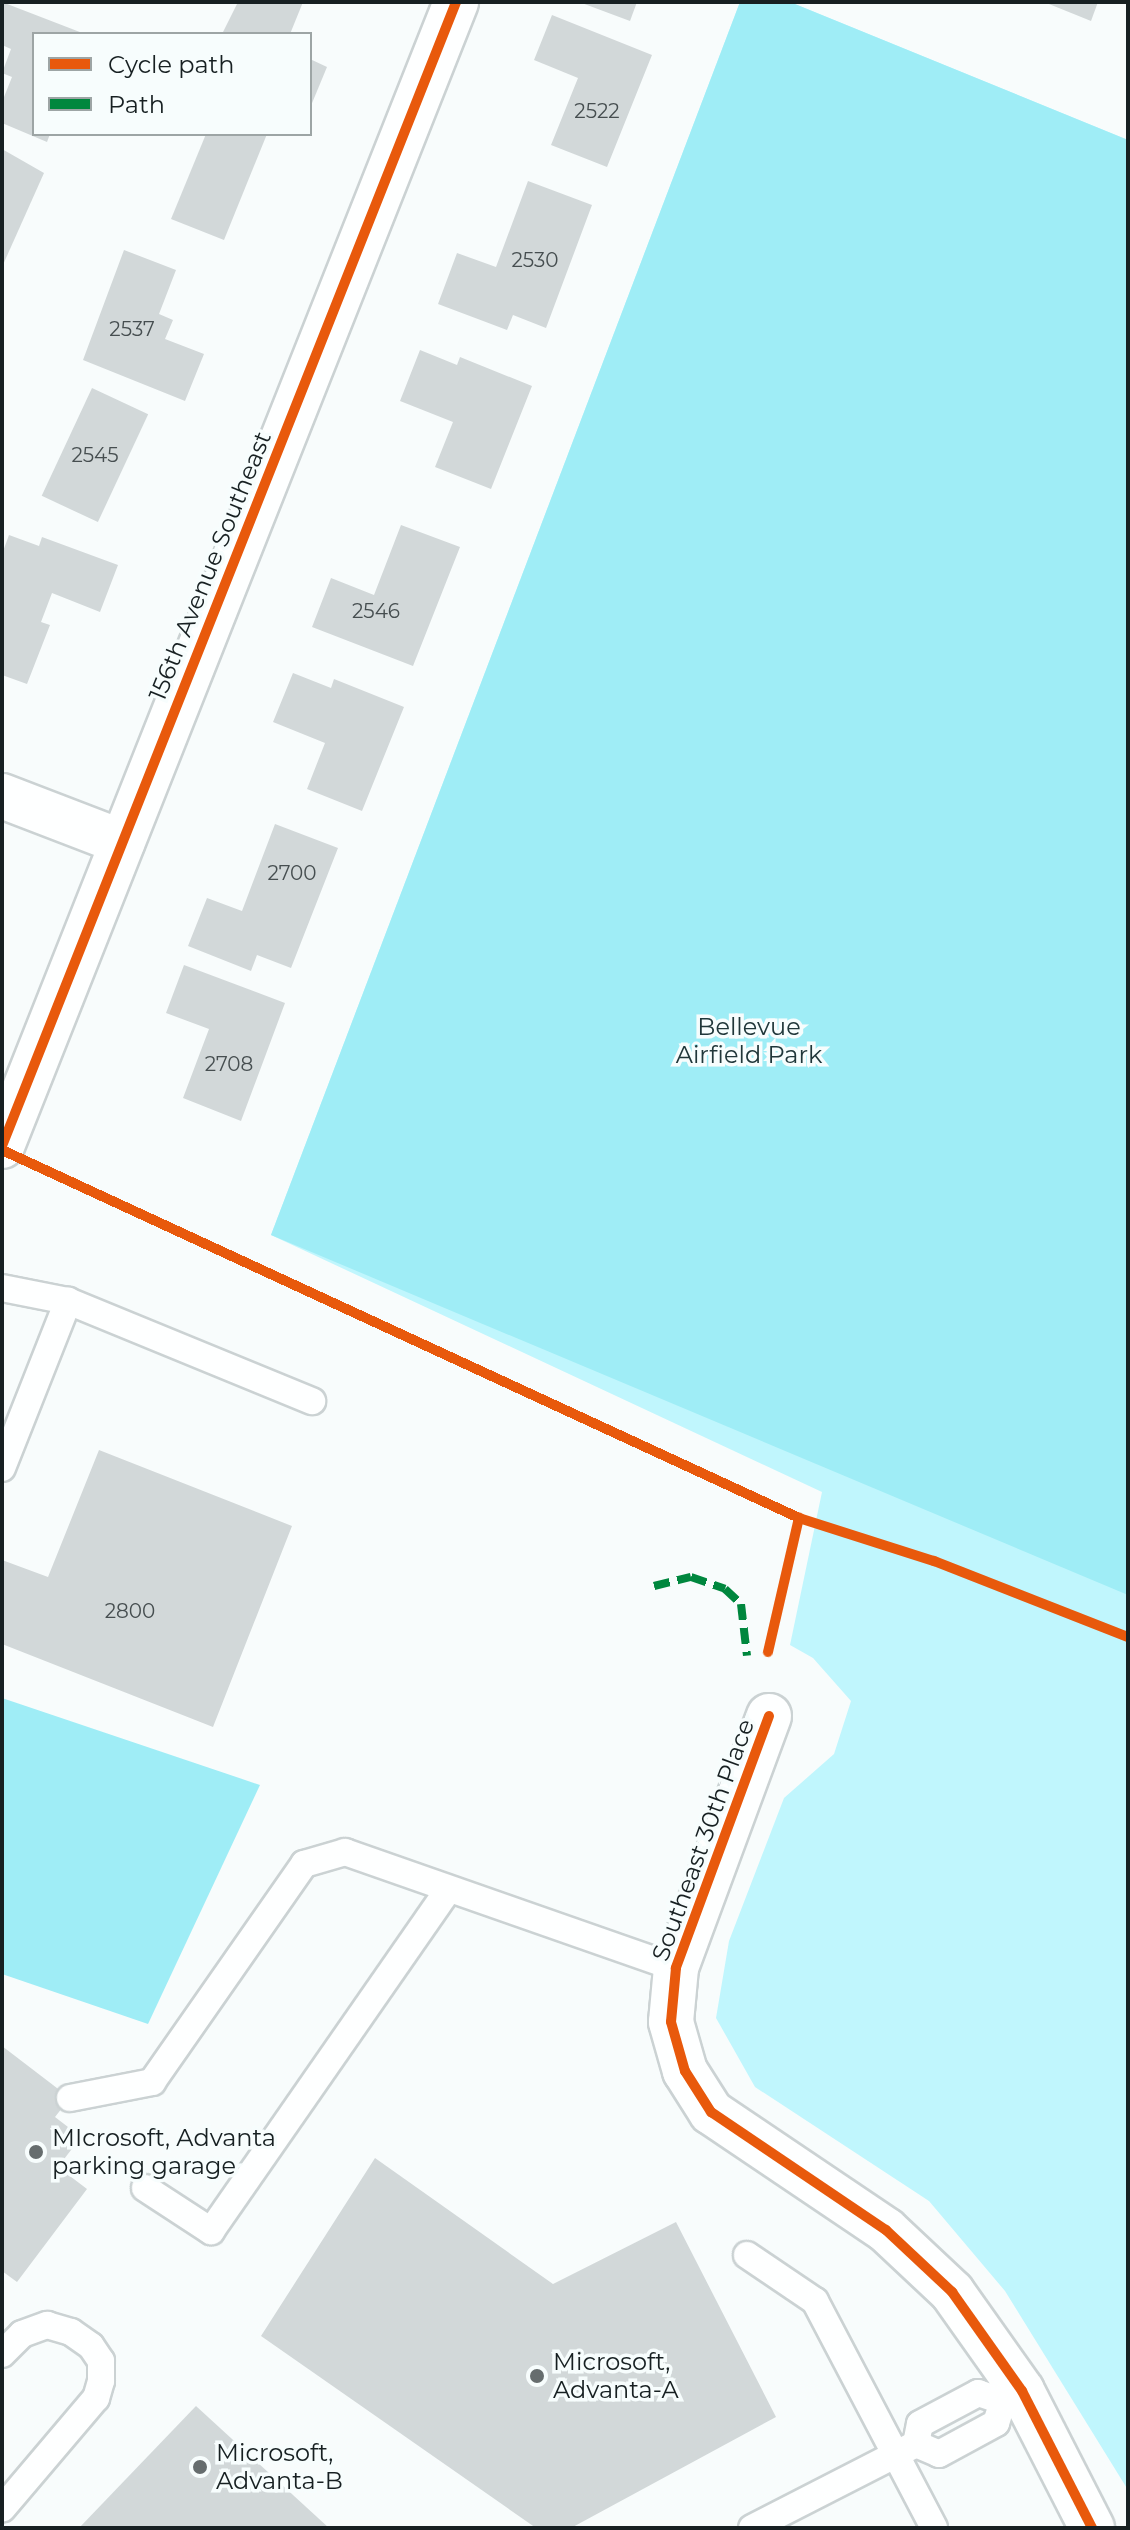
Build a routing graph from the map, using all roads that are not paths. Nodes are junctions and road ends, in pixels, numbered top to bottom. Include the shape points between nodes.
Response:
1 (456, 2) edge
2 (2, 796) edge
3 (122, 842) junction
4 (2, 1146) edge
5 (2, 1288) edge
6 (68, 1301) junction
7 (312, 1401) dead end
8 (2, 1468) edge
9 (769, 1716) dead end
10 (448, 1890) junction
11 (676, 1968) junction
12 (70, 2098) dead end
13 (145, 2188) dead end
14 (747, 2255) dead end
15 (2, 2354) edge
16 (1013, 2396) junction
17 (906, 2450) junction
18 (2, 2509) edge
19 (927, 2523) edge
20 (752, 2528) edge
21 (1092, 2528) edge

1 - 3 street, 156th Avenue Southeast
2 - 3 street
3 - 4 street, 156th Avenue Southeast
5 - 6 lane
6 - 7 lane
6 - 8 lane
9 - 11 street, Southeast 30th Place
10 - 11 lane
10 - 12 lane via 345,1852 304,1864 152,2082
10 - 13 lane via 211,2231
11 - 16 street, Southeast 30th Place via 671,2022 685,2071 711,2112 886,2230 952,2292
14 - 17 lane via 815,2301
15 - 18 lane via 22,2334 47,2325 71,2332 91,2346 101,2361 101,2381 96,2398
16 - 17 lane via 996,2423 939,2454
16 - 17 lane via 978,2393 920,2424
16 - 21 street, Southeast 30th Place
17 - 19 lane
17 - 20 lane

